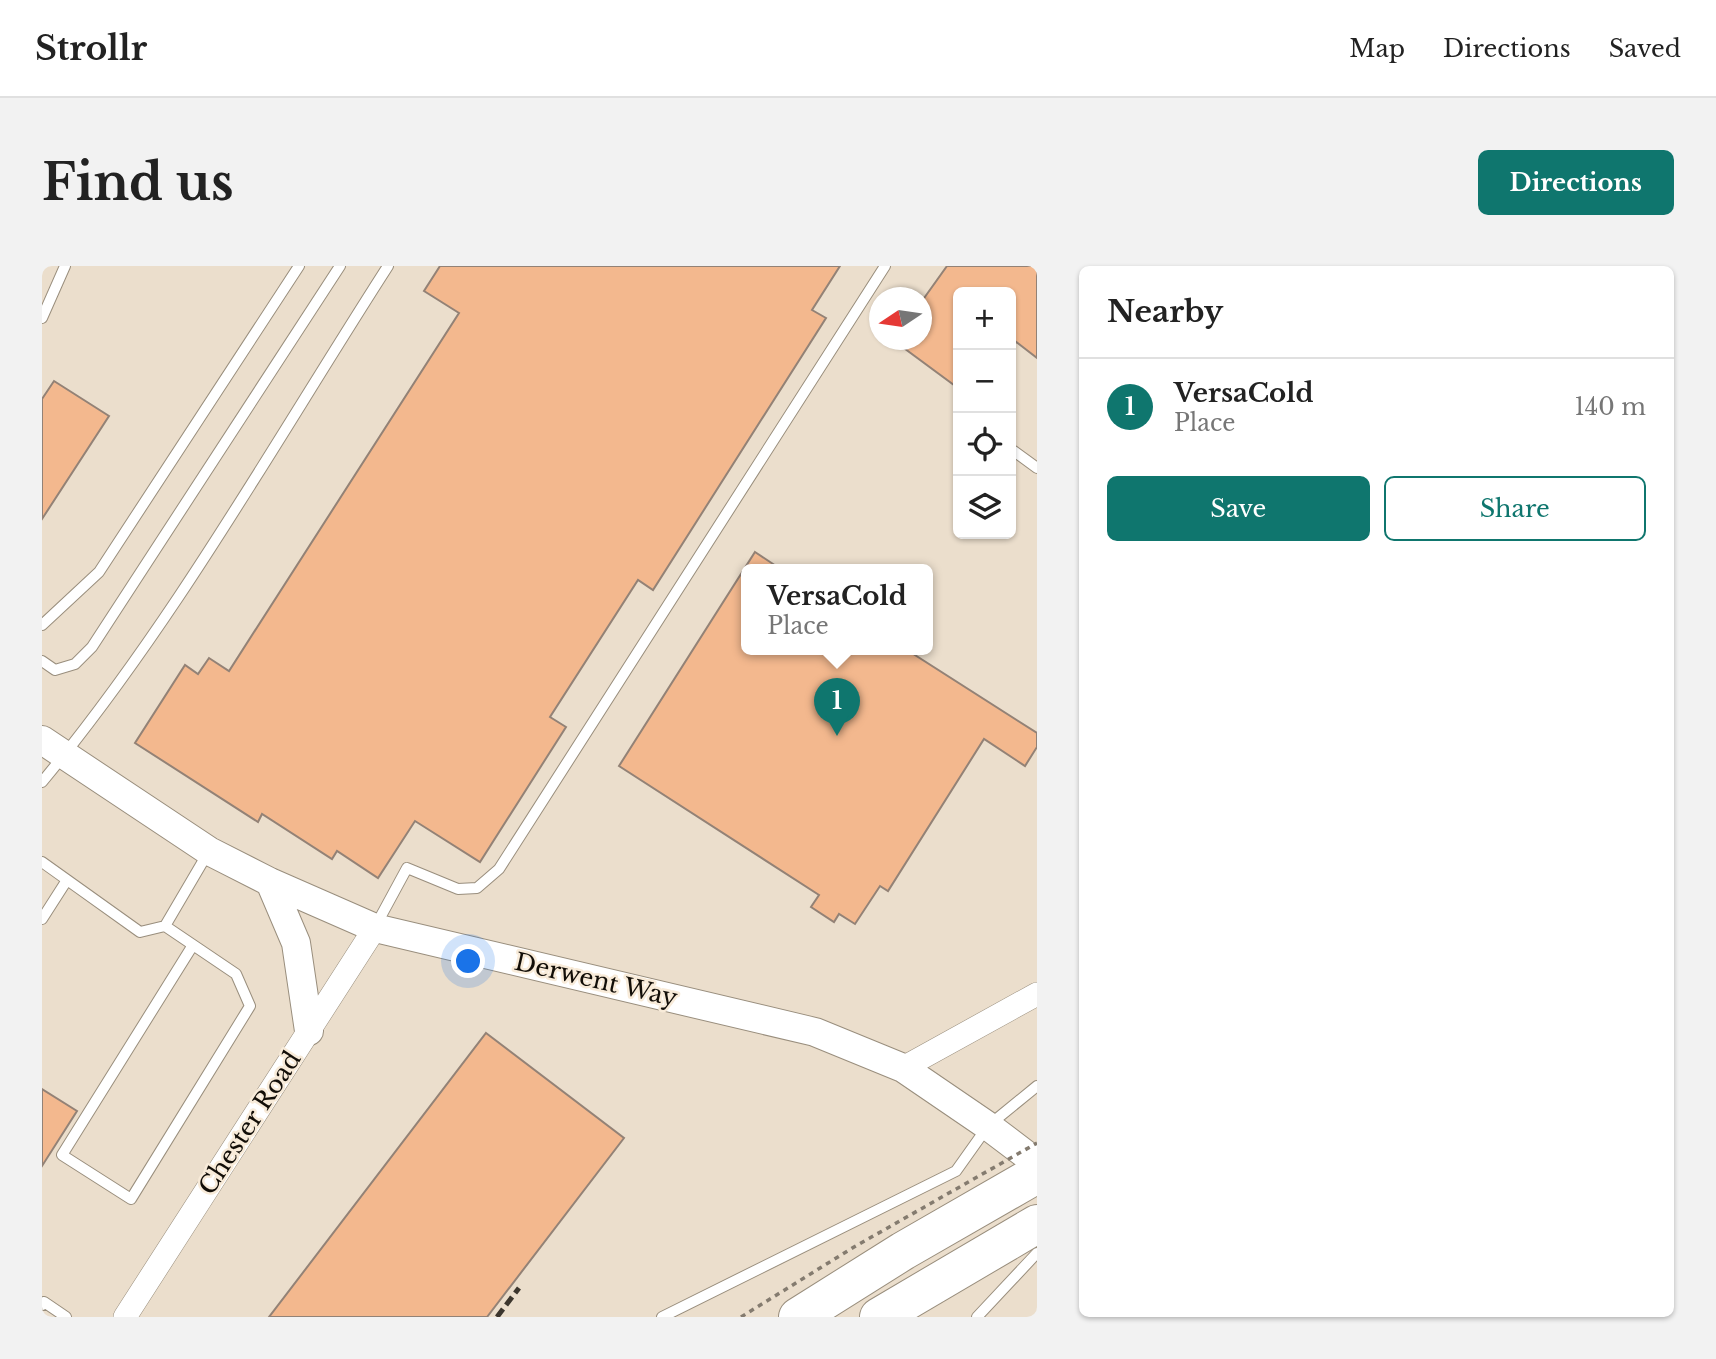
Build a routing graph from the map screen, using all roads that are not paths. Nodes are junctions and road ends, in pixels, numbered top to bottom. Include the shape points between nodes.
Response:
1 (65, 266) edge
2 (299, 266) edge
3 (341, 266) edge
4 (387, 266) edge
5 (885, 266) edge
6 (42, 318) edge
7 (1016, 453) edge
8 (1037, 468) edge
9 (42, 625) edge
10 (42, 661) edge
11 (53, 747) edge
12 (42, 782) edge
13 (209, 851) junction
14 (42, 862) edge
15 (67, 880) junction
16 (270, 882) junction
17 (42, 919) edge
18 (165, 926) junction
19 (375, 928) junction
20 (193, 945) junction
21 (1037, 994) edge
22 (309, 1031) junction
23 (903, 1068) junction
24 (1037, 1086) edge
25 (988, 1126) junction
26 (1037, 1163) edge
27 (1037, 1174) edge
28 (1037, 1224) edge
29 (1037, 1253) edge
30 (42, 1305) edge
31 (66, 1317) edge
32 (125, 1317) edge
33 (662, 1317) edge
34 (798, 1317) edge
35 (879, 1317) edge
36 (977, 1317) edge

1 - 6 lane
2 - 9 lane via 99,572
3 - 10 lane via 92,647 75,664 55,670
4 - 11 lane via 136,658
5 - 19 lane via 499,869 477,888 458,889 407,868
7 - 8 lane
11 - 12 lane
11 - 13 street, Derwent Way
13 - 16 street, Derwent Way
13 - 18 lane
14 - 15 lane
15 - 17 lane
15 - 18 lane via 140,932
16 - 19 street, Derwent Way
16 - 22 street via 296,943
18 - 20 lane
19 - 22 street, Chester Road
19 - 23 street, Derwent Way via 815,1032
20 - 20 lane via 236,974 250,1006 131,1199 62,1155
21 - 23 street
22 - 32 street, Chester Road
23 - 25 street, Derwent Way
24 - 25 lane
25 - 26 street, Derwent Way
25 - 33 lane via 956,1171
27 - 34 highway
28 - 35 highway
29 - 36 lane
30 - 31 lane via 44,1302

